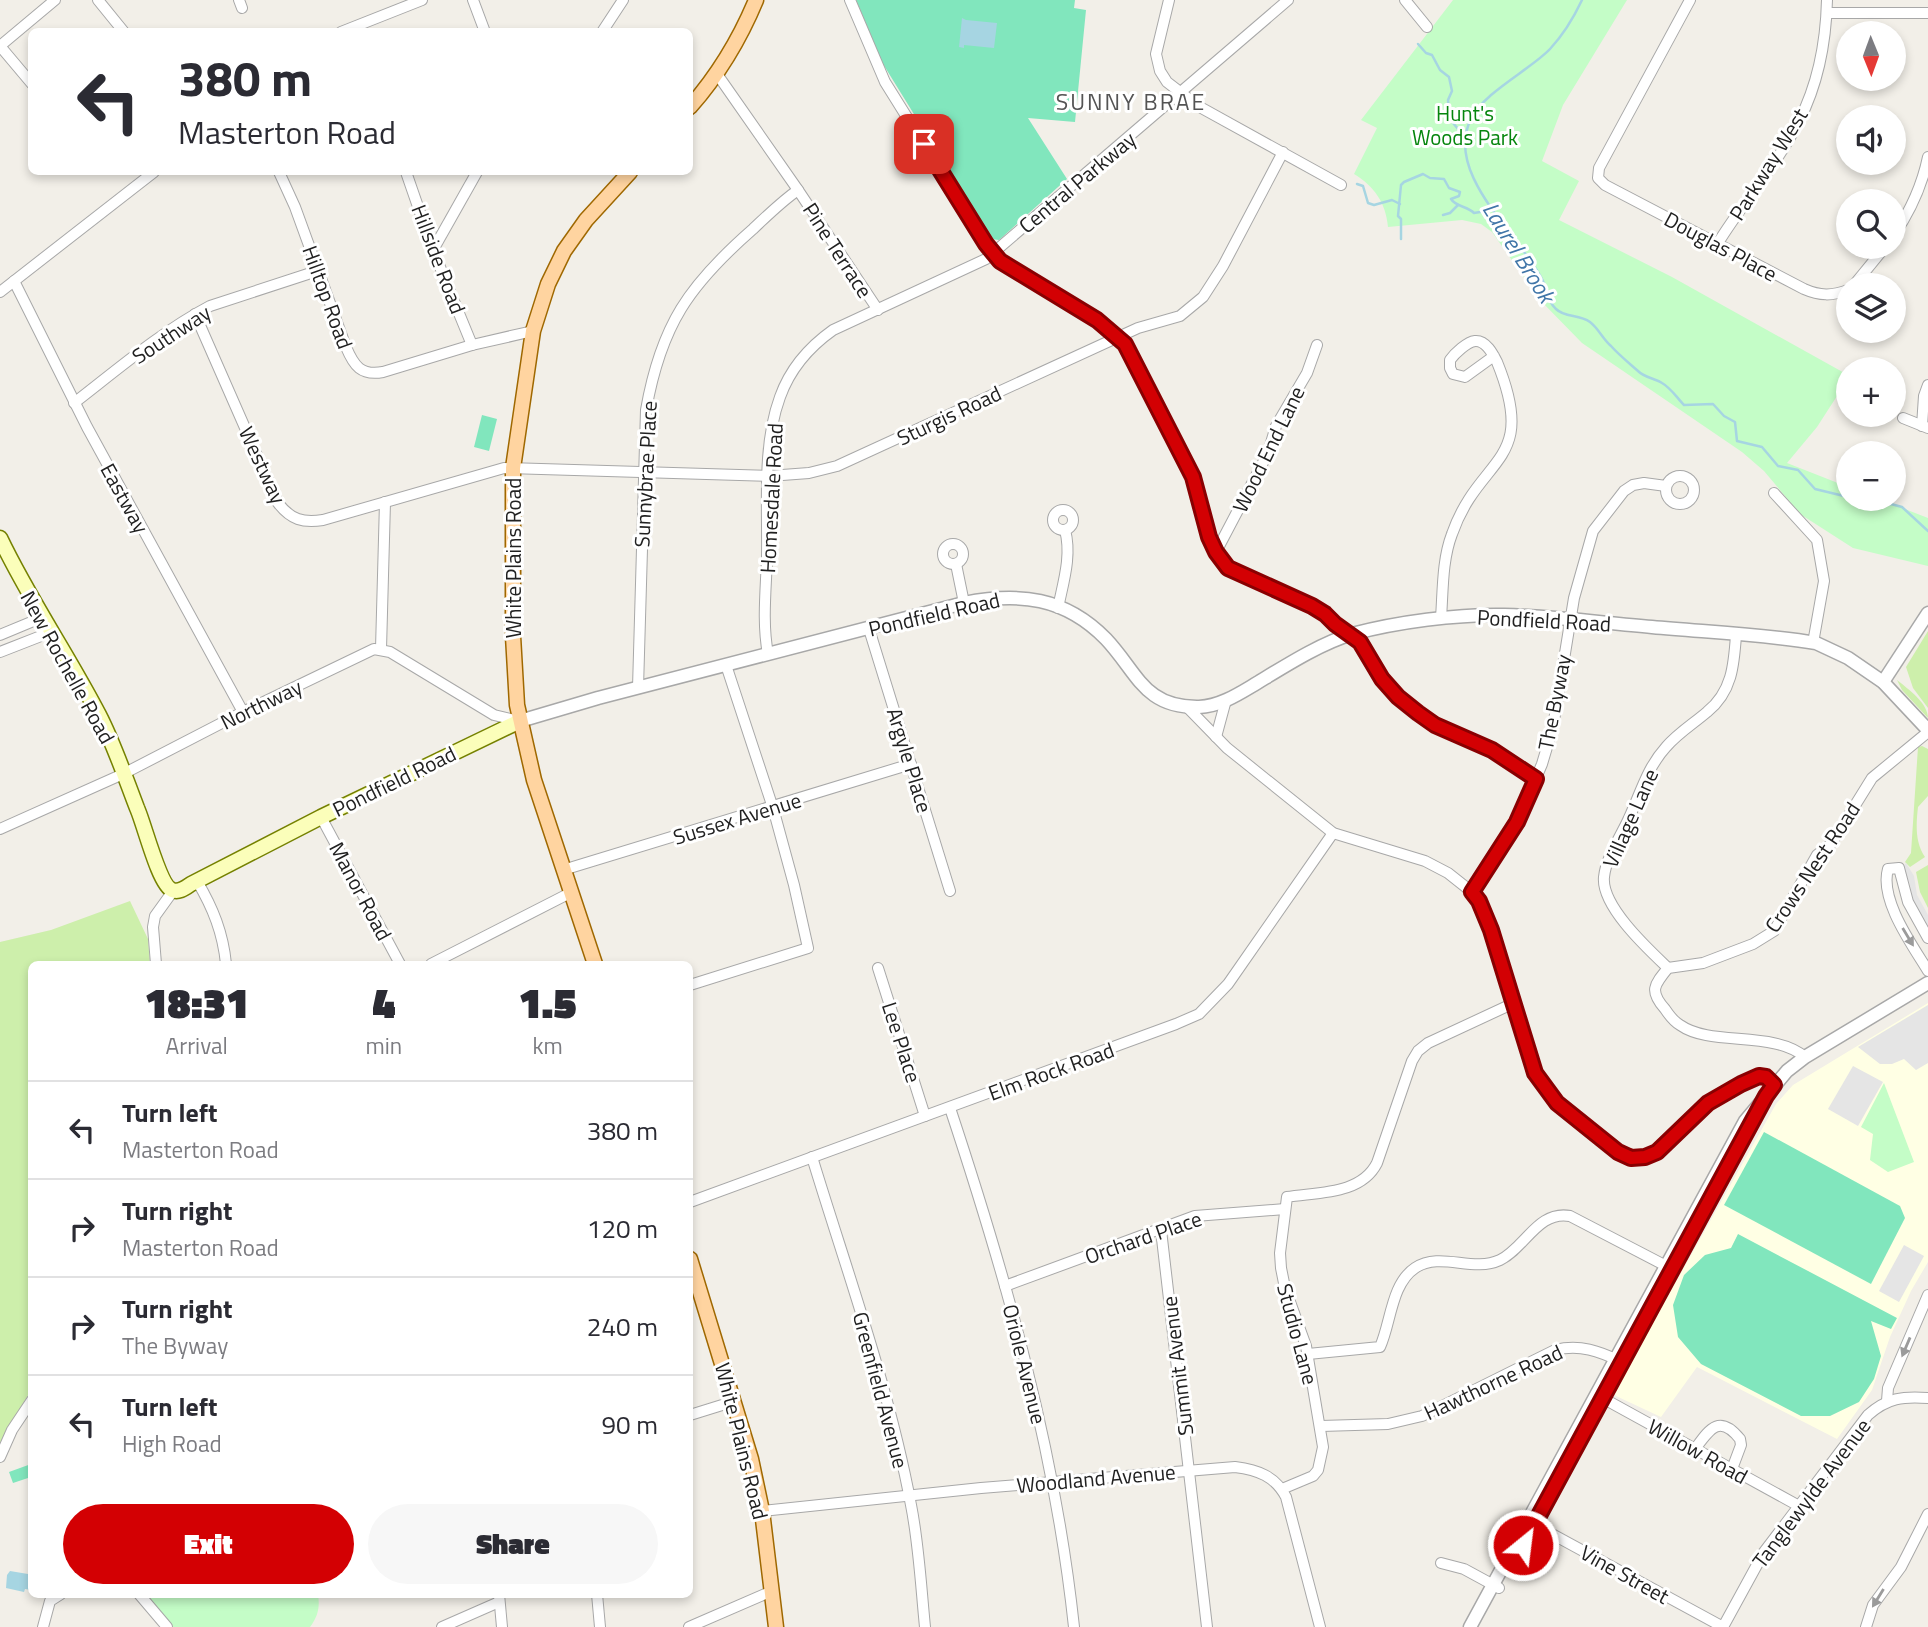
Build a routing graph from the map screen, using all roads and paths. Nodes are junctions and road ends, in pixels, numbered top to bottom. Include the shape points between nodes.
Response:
1 (55, 0) edge
2 (98, 0) edge
3 (422, 0) edge
4 (473, 0) edge
5 (623, 0) edge
6 (755, 0) edge
7 (850, 0) edge
8 (1169, 0) edge
9 (1288, 0) edge
10 (1405, 0) edge
11 (1690, 0) edge
12 (1827, 0) edge
13 (1826, 13) junction
14 (1928, 13) edge
15 (1427, 27) dead end
16 (121, 28) edge
17 (352, 28) edge
18 (484, 28) edge
19 (605, 28) edge
20 (0, 46) edge
21 (718, 74) junction
22 (28, 79) edge
23 (1182, 93) junction
24 (693, 103) edge
25 (1283, 152) junction
26 (1928, 157) edge
27 (150, 175) edge
28 (280, 175) edge
29 (407, 175) edge
30 (475, 175) edge
31 (627, 175) edge
32 (1926, 179) edge
33 (1341, 185) dead end
34 (798, 190) junction
35 (1906, 215) edge
36 (1718, 243) junction
37 (433, 250) junction
38 (993, 253) junction
39 (1875, 259) edge
40 (317, 271) junction
41 (1864, 273) edge
42 (15, 281) junction
43 (0, 292) edge
44 (1836, 295) edge
45 (878, 310) junction
46 (195, 314) junction
47 (533, 331) junction
48 (1119, 337) junction
49 (472, 345) junction
50 (1317, 345) dead end
51 (1494, 356) junction
52 (1928, 385) edge
53 (74, 403) junction
54 (1906, 419) edge
55 (1925, 427) edge
56 (513, 468) junction
57 (643, 471) junction
58 (769, 476) junction
59 (1666, 486) dead end
60 (1774, 493) dead end
61 (385, 502) junction
62 (1065, 530) dead end
63 (0, 538) edge
64 (1216, 552) junction
65 (956, 564) dead end
66 (964, 603) junction
67 (1058, 608) junction
68 (1928, 613) edge
69 (1441, 618) junction
70 (1570, 620) junction
71 (47, 625) junction
72 (869, 629) junction
73 (0, 635) edge
74 (1350, 635) junction
75 (1736, 635) junction
76 (1813, 643) junction
77 (381, 649) junction
78 (0, 652) edge
79 (768, 654) junction
80 (726, 665) junction
81 (1883, 682) junction
82 (638, 688) junction
83 (1226, 700) junction
84 (1186, 706) junction
85 (243, 712) junction
86 (520, 721) junction
87 (1928, 731) edge
88 (1216, 737) junction
89 (911, 764) junction
90 (123, 774) junction
91 (1536, 779) junction
92 (773, 808) junction
93 (321, 817) junction
94 (0, 829) edge
95 (1333, 833) junction
96 (148, 836) junction
97 (563, 870) junction
98 (194, 882) junction
99 (173, 891) junction
100 (950, 891) dead end
101 (570, 892) junction
102 (1472, 892) junction
103 (1907, 899) junction
104 (1892, 904) junction
105 (1928, 939) edge
106 (156, 961) edge
107 (225, 961) edge
108 (398, 961) edge
109 (437, 961) edge
110 (594, 961) edge
111 (878, 968) dead end
112 (1668, 968) junction
113 (1928, 971) edge
114 (1928, 983) edge
115 (693, 984) edge
116 (1514, 1003) junction
117 (1805, 1057) junction
118 (1774, 1085) junction
119 (950, 1108) junction
120 (925, 1116) junction
121 (812, 1157) junction
122 (693, 1201) edge
123 (1285, 1209) junction
124 (1161, 1230) junction
125 (1669, 1267) junction
126 (693, 1272) edge
127 (1006, 1286) junction
128 (1928, 1295) edge
129 (1307, 1354) junction
130 (1619, 1361) junction
131 (1600, 1397) junction
132 (1928, 1398) edge
133 (734, 1401) junction
134 (1887, 1401) junction
135 (28, 1406) edge
136 (693, 1414) edge
137 (1321, 1426) junction
138 (1695, 1448) junction
139 (0, 1457) edge
140 (1732, 1469) junction
141 (1190, 1470) junction
142 (1053, 1481) junction
143 (1282, 1489) junction
144 (909, 1496) junction
145 (1799, 1506) junction
146 (762, 1511) junction
147 (1928, 1514) edge
148 (1531, 1523) junction
149 (1441, 1563) dead end
150 (1496, 1586) junction
151 (772, 1591) junction
152 (55, 1598) edge
153 (142, 1598) edge
154 (499, 1598) edge
155 (597, 1598) edge
156 (43, 1627) edge
157 (167, 1627) edge
158 (442, 1627) edge
159 (502, 1627) edge
160 (600, 1627) edge
161 (689, 1627) edge
162 (776, 1627) edge
163 (925, 1627) edge
164 (1074, 1627) edge
165 (1207, 1627) edge
166 (1320, 1627) edge
167 (1470, 1627) edge
168 (1478, 1627) edge
169 (1723, 1627) edge
170 (1866, 1627) edge

1 - 20 street
2 - 16 street
3 - 17 street
4 - 18 street
5 - 19 street
6 - 21 main road
7 - 38 street via 885,82
8 - 23 street via 1156,54 1167,82
9 - 23 street, Central Parkway
10 - 15 street
11 - 36 street, Douglas Place via 1599,168 1598,178
12 - 13 street, Parkway West
13 - 14 street
13 - 36 street, Parkway West via 1820,61 1800,121
20 - 22 street
21 - 24 main road
21 - 34 street, Pine Terrace
23 - 25 street
23 - 38 street, Central Parkway
25 - 33 street
25 - 48 street, Sturgis Road via 1203,297 1180,316
26 - 32 street
27 - 42 street
28 - 40 street, Hilltop Road
29 - 37 street, Hillside Road
30 - 37 street
31 - 47 main road, White Plains Road via 564,251
32 - 35 street
34 - 45 street, Pine Terrace
34 - 57 street, Sunnybrae Place via 707,272 675,316 653,372
36 - 44 street, Douglas Place via 1814,294
37 - 49 street, Hillside Road
38 - 45 street, Homesdale Road
38 - 48 street via 1010,269
39 - 41 street
40 - 46 street, Southway
40 - 49 street, Hilltop Road via 354,365 363,372 375,374
42 - 43 street
42 - 53 street, Eastway
45 - 58 street, Homesdale Road via 833,330 800,359 775,411
46 - 53 street, Southway
46 - 61 street, Westway via 286,514 313,521
47 - 49 street, Hilltop Road
47 - 56 main road, White Plains Road
48 - 58 street, Sturgis Road via 837,466 809,474
48 - 64 street via 1193,477
50 - 64 street, Wood End Lane
51 - 51 street via 1484,343 1473,342 1452,356 1450,368 1453,374 1465,377
51 - 69 street via 1513,414 1511,439 1452,532 1446,551
52 - 55 street
53 - 85 street, Eastway
54 - 55 street
56 - 57 street, Sturgis Road
56 - 61 street, Westway
56 - 86 main road, White Plains Road via 513,636
57 - 58 street, Sturgis Road
57 - 82 street, Sunnybrae Place
58 - 79 street, Homesdale Road
59 - 70 street, The Byway via 1633,485 1600,519 1578,577
60 - 76 street via 1817,540 1824,581
61 - 77 street
62 - 67 street via 1067,560
63 - 71 main road, New Rochelle Road
64 - 74 street via 1228,568 1312,606
65 - 66 street
66 - 67 street, Pondfield Road via 1009,596
66 - 72 street, Pondfield Road
67 - 84 street, Pondfield Road via 1082,618 1162,702
68 - 81 street
69 - 70 street, Pondfield Road via 1504,615
69 - 74 street, Pondfield Road
70 - 75 street, Pondfield Road
70 - 91 street, The Byway via 1553,727
71 - 73 street via 36,620
71 - 78 street via 41,636
71 - 90 main road, New Rochelle Road via 100,717
72 - 79 street, Pondfield Road
72 - 89 street, Argyle Place
74 - 83 street, Pondfield Road
74 - 91 street via 1360,642 1382,679 1418,713 1492,750
75 - 76 street, Pondfield Road
75 - 112 street, Village Lane via 1726,691 1671,741 1652,765 1604,876 1608,897 1627,925
76 - 81 street, Pondfield Road
77 - 85 street, Northway via 366,652
77 - 86 street via 494,715
79 - 80 street, Pondfield Road
80 - 82 street, Pondfield Road
80 - 92 street
81 - 87 street, Pondfield Road
82 - 86 street, Pondfield Road
83 - 84 street, Pondfield Road
83 - 88 street
84 - 88 street
85 - 90 street, Northway
86 - 93 main road, Pondfield Road
86 - 97 main road, White Plains Road
87 - 112 street, Crows Nest Road via 1872,778 1831,844 1817,855 1774,930 1753,944 1703,963
88 - 95 street
89 - 92 street, Sussex Avenue
89 - 100 street, Argyle Place
90 - 94 street, Northway
90 - 96 main road, New Rochelle Road
91 - 102 street, The Byway via 1517,822
92 - 97 street, Sussex Avenue
92 - 115 street via 808,948
93 - 98 main road, Pondfield Road
93 - 108 street, Manor Road
95 - 102 street via 1425,860
95 - 119 street, Elm Rock Road via 1228,984 1199,1014
96 - 98 main road, New Rochelle Road via 170,874 182,882
96 - 99 main road, New Rochelle Road via 162,877
97 - 101 main road, White Plains Road
98 - 99 main road
98 - 107 street via 218,920
99 - 106 street via 155,916
101 - 109 street
101 - 110 main road, White Plains Road
102 - 116 street via 1488,923
103 - 104 street
103 - 104 street via 1902,873 1894,867 1887,874
103 - 105 street
104 -> 113 street
111 - 120 street, Lee Place
112 - 117 street via 1656,982 1655,995 1680,1026 1787,1046
114 - 117 street
116 - 118 street via 1535,1073 1546,1090 1601,1141 1631,1158 1657,1152 1708,1103 1741,1084 1759,1076
116 - 123 street, Studio Lane via 1418,1051 1368,1177 1348,1188 1287,1197
117 - 118 street
118 - 125 street
119 - 120 street, Elm Rock Road
119 - 127 street, Oriole Avenue
120 - 121 street, Elm Rock Road
121 - 122 street, Elm Rock Road
121 - 144 street, Greenfield Avenue via 875,1360
123 - 124 street, Orchard Place via 1195,1216
123 - 129 street, Studio Lane via 1280,1253 1283,1278
124 - 127 street, Orchard Place
124 - 141 street, Summit Avenue
125 - 129 street via 1570,1216 1555,1215 1508,1255 1491,1263 1444,1261 1415,1268 1399,1290 1380,1347
125 - 130 street
126 - 133 main road, White Plains Road
127 - 142 street, Oriole Avenue
128 -> 134 street via 1888,1388
129 - 137 street, Studio Lane
130 - 131 street
130 - 137 street, Hawthorne Road via 1590,1349 1567,1347 1422,1416 1388,1424
131 - 138 street, Willow Road
131 - 148 street
132 - 134 street, Tanglewylde Avenue
133 - 136 street
133 - 146 main road, White Plains Road
134 - 145 street, Tanglewylde Avenue via 1868,1415
135 - 139 street
137 - 143 street, Studio Lane via 1318,1470
138 - 140 street, Willow Road
138 - 140 street via 1706,1431 1728,1428 1741,1445
140 - 145 street, Willow Road
141 - 142 street, Woodland Avenue
141 - 143 street, Woodland Avenue via 1253,1470 1275,1480
141 - 165 street, Summit Avenue
142 - 144 street, Woodland Avenue
142 - 164 street, Oriole Avenue
143 - 166 street
144 - 146 street, Woodland Avenue
144 - 163 street, Greenfield Avenue
145 - 169 street, Tanglewylde Avenue via 1764,1552
146 - 151 main road, White Plains Road
147 -> 170 street via 1901,1567 1873,1605
148 - 150 street
148 - 169 street, Vine Street
149 - 150 street
150 - 167 street
150 - 168 street
151 - 161 street
151 - 162 main road, White Plains Road
152 - 156 street
153 - 157 street
154 - 158 street
154 - 159 street
155 - 160 street

